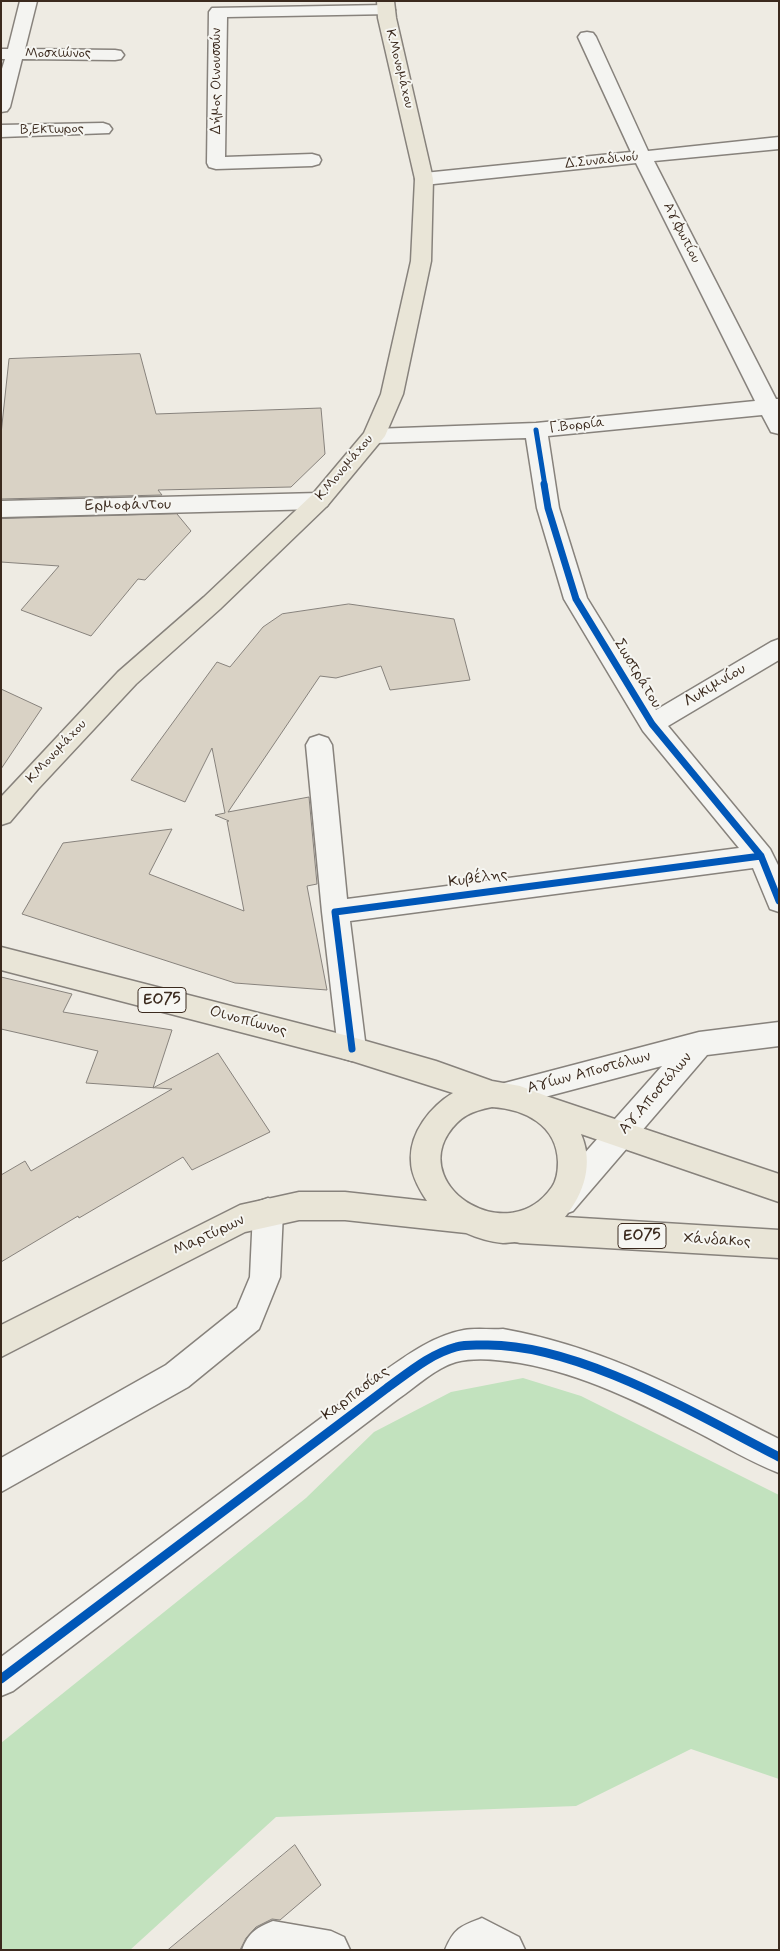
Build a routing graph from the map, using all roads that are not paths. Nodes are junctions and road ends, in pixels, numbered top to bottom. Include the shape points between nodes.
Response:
1 (30, 1) edge
2 (385, 6) edge
3 (587, 37) dead end
4 (9, 54) edge
5 (115, 55) dead end
6 (1, 107) edge
7 (103, 129) dead end
8 (1, 131) edge
9 (779, 143) edge
10 (642, 157) junction
11 (312, 160) dead end
12 (424, 179) junction
13 (774, 406) edge
14 (779, 427) edge
15 (536, 430) junction
16 (374, 436) junction
17 (319, 500) junction
18 (254, 502) junction
19 (1, 509) edge
20 (288, 530) junction
21 (779, 648) edge
22 (652, 724) junction
23 (320, 745) dead end
24 (1, 815) edge
25 (761, 856) junction
26 (779, 901) edge
27 (335, 912) junction
28 (1, 958) edge
29 (779, 1034) edge
30 (699, 1044) junction
31 (352, 1049) junction
32 (500, 1094) junction
33 (544, 1109) junction
34 (620, 1135) junction
35 (779, 1188) edge
36 (559, 1204) junction
37 (268, 1212) junction
38 (465, 1219) junction
39 (506, 1228) junction
40 (779, 1244) edge
41 (1, 1342) edge
42 (779, 1456) edge
43 (1, 1476) edge
44 (1, 1679) edge
45 (262, 1950) edge
46 (331, 1950) edge
47 (464, 1950) edge
48 (506, 1950) edge

1 - 4 street
2 - 11 street, Δήμος Οινουσσών via 218,12 216,163
2 - 12 main road, Κ.Μονομάχου
3 - 10 street, Αγ.Φωτίου
4 - 5 street, Μοσχιώνος
4 - 6 street
7 - 8 street, Β,Εκτωρος
9 - 10 street, Δ.Συναδινού
10 - 12 street, Δ.Συναδινού
10 - 13 street, Αγ.Φωτίου
12 - 16 main road, Κ.Μονομάχου via 421,261 392,394
13 - 14 street, Αγ.Φωτίου
13 - 15 street, Γ.Βορρία
15 - 16 street, Γ.Βορρία
15 - 22 street, Σωστράτου via 548,508 576,599
16 - 17 main road, Κ.Μονομάχου
17 - 18 street, Ερμοφάντου
17 - 20 main road, Κ.Μονομάχου
18 - 19 street, Ερμοφάντου
18 - 20 street
20 - 24 main road, Κ.Μονομάχου via 128,678
21 - 22 street, Λυκιμνίου
22 - 25 street, Σωστράτου
23 - 27 street
25 - 26 street, Σωστράτου
25 - 27 street, Κυβέλης
27 - 31 street
28 - 31 main road, Οινοπίωνος / ΕΟ75
29 - 30 street, Αγ.Αποστόλων
30 - 32 street, Αγίων Αποστόλων
30 - 34 street, Αγ.Αποστόλων
31 - 32 main road, Οινοπίωνος / ΕΟ75
32 - 33 main road, ΕΟ75 via 526,1100
32 - 38 main road, ΕΟ75 via 470,1099 451,1110 436,1126 428,1145 427,1166 433,1187 447,1206
33 - 34 main road, ΕΟ75
33 - 36 main road, ΕΟ75 via 560,1124 570,1143 574,1164 570,1185
34 - 35 main road, ΕΟ75
34 - 36 street, Αγ.Αποστόλων
36 - 39 main road, ΕΟ75 via 544,1217 526,1225
37 - 38 main road, Μαρτύρων / ΕΟ75 via 299,1206 345,1206
37 - 41 main road, Μαρτύρων / ΕΟ75 via 222,1227
37 - 43 street via 265,1277 248,1318 177,1376
38 - 39 main road, ΕΟ75 via 485,1227
39 - 40 main road, Χάνδακος / ΕΟ75
42 - 44 street, Καρπασίας via 655,1395 561,1356 518,1347 466,1345 427,1360 386,1388
45 - 46 street via 273,1940
47 - 48 street via 472,1941 482,1937

